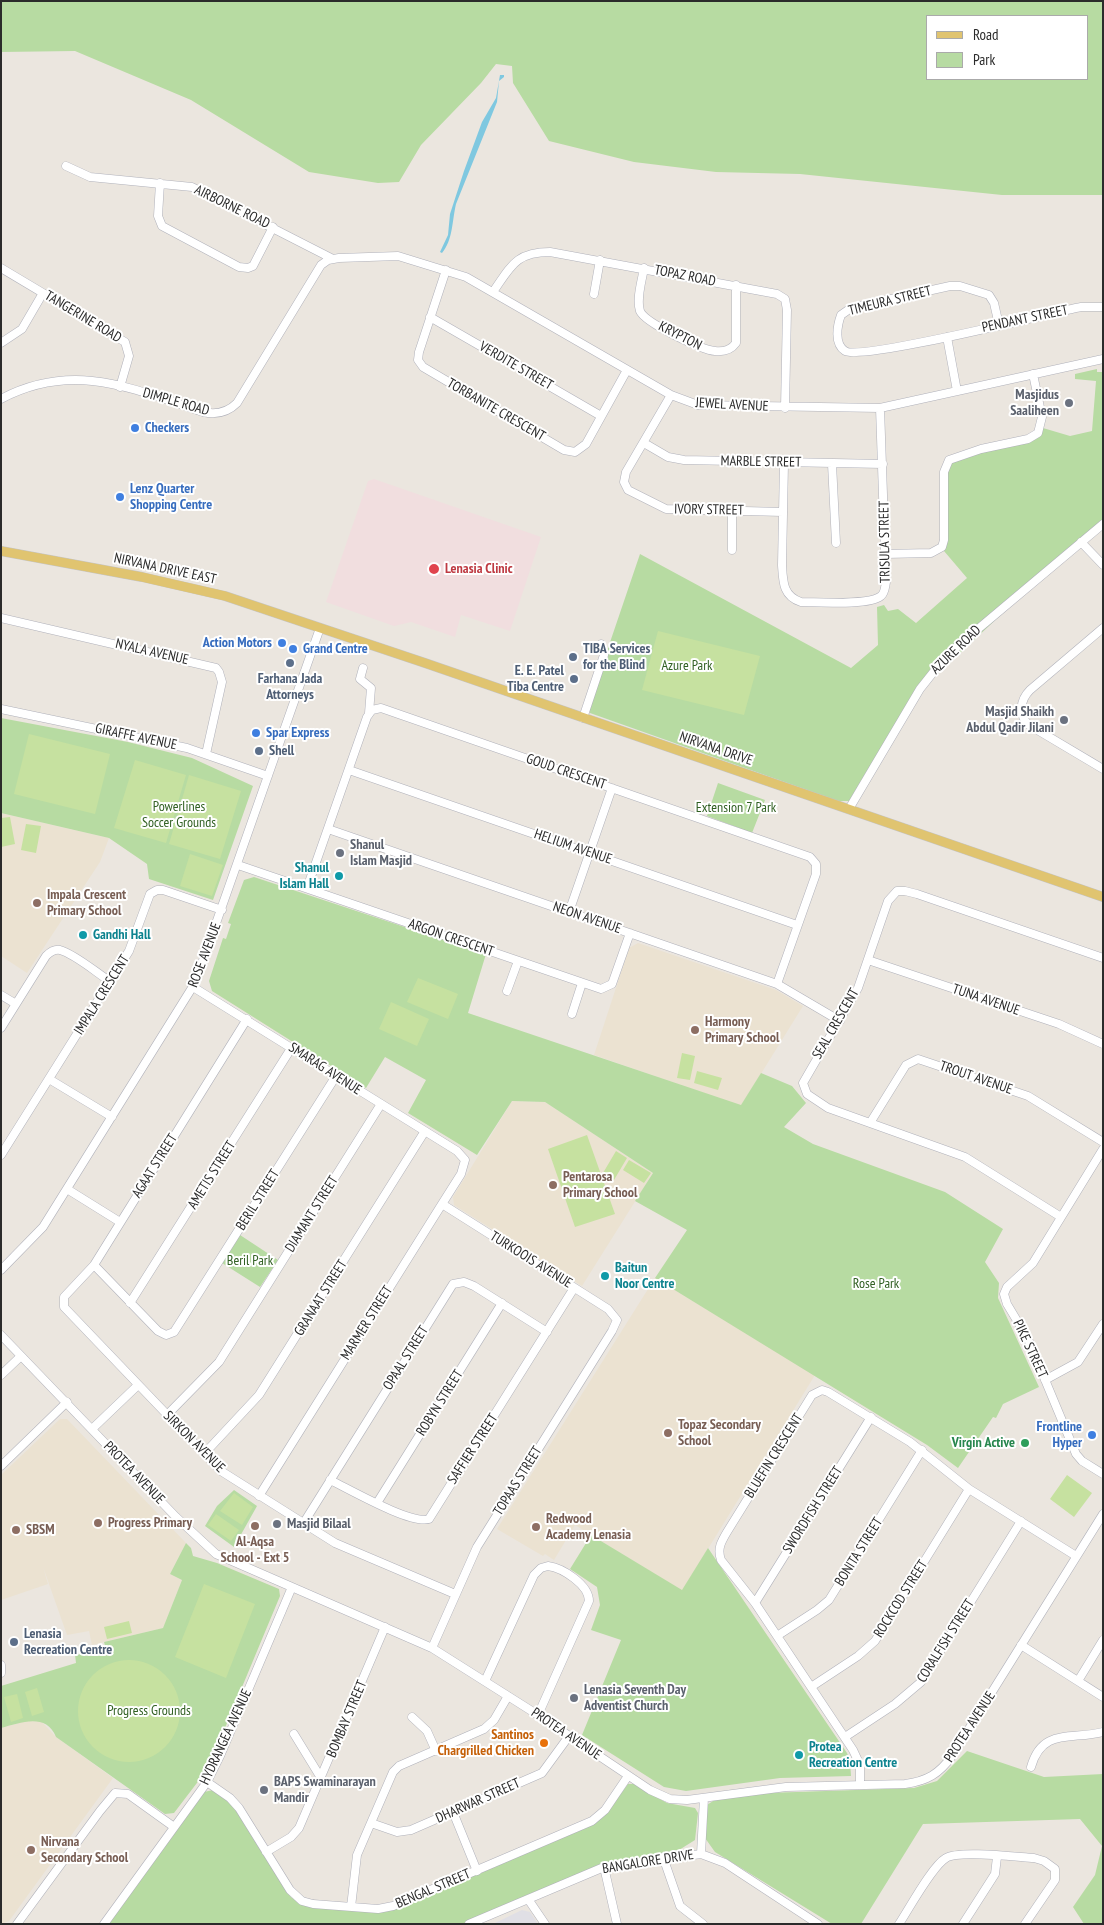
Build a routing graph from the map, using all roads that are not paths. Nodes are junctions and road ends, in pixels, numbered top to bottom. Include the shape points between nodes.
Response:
1 (66, 166) dead end
2 (160, 183) junction
3 (273, 228) junction
4 (333, 259) junction
5 (600, 260) junction
6 (644, 268) junction
7 (2, 270) edge
8 (446, 270) junction
9 (736, 285) junction
10 (493, 292) junction
11 (43, 293) junction
12 (594, 294) dead end
13 (1103, 307) edge
14 (430, 317) junction
15 (999, 325) junction
16 (947, 337) junction
17 (1, 343) edge
18 (1103, 359) edge
19 (627, 370) junction
20 (1033, 374) junction
21 (120, 387) junction
22 (957, 391) junction
23 (671, 395) junction
24 (1, 399) edge
25 (785, 408) junction
26 (880, 408) junction
27 (601, 416) junction
28 (644, 443) junction
29 (784, 462) junction
30 (832, 464) junction
31 (883, 464) junction
32 (732, 510) junction
33 (783, 512) junction
34 (1103, 524) edge
35 (1081, 542) junction
36 (836, 543) dead end
37 (732, 550) dead end
38 (1, 551) edge
39 (885, 554) junction
40 (1103, 565) edge
41 (1, 618) edge
42 (320, 628) junction
43 (1103, 628) edge
44 (601, 644) dead end
45 (363, 668) dead end
46 (1, 709) edge
47 (369, 713) junction
48 (583, 718) junction
49 (206, 754) junction
50 (1103, 768) edge
51 (348, 770) junction
52 (268, 776) junction
53 (612, 788) junction
54 (848, 809) junction
55 (328, 829) junction
56 (590, 853) junction
57 (238, 865) junction
58 (307, 888) junction
59 (1103, 897) edge
60 (222, 910) junction
61 (569, 912) junction
62 (797, 925) junction
63 (630, 933) junction
64 (1103, 958) edge
65 (868, 960) junction
66 (518, 961) junction
67 (111, 982) junction
68 (582, 984) junction
69 (777, 984) junction
70 (193, 987) junction
71 (507, 992) dead end
72 (1, 995) edge
73 (16, 1004) junction
74 (572, 1014) dead end
75 (247, 1019) junction
76 (840, 1021) junction
77 (1, 1028) edge
78 (1103, 1044) edge
79 (292, 1047) junction
80 (336, 1076) junction
81 (49, 1079) junction
82 (381, 1104) junction
83 (112, 1117) junction
84 (870, 1123) junction
85 (425, 1131) junction
86 (1103, 1142) edge
87 (1103, 1148) edge
88 (457, 1151) joint
89 (1, 1155) edge
90 (67, 1189) junction
91 (442, 1204) junction
92 (1061, 1217) junction
93 (120, 1222) junction
94 (94, 1265) junction
95 (1, 1270) edge
96 (574, 1288) junction
97 (130, 1303) junction
98 (502, 1303) junction
99 (65, 1310) joint
100 (616, 1320) joint
101 (1103, 1324) edge
102 (547, 1332) junction
103 (1, 1335) edge
104 (21, 1356) junction
105 (1, 1375) edge
106 (1045, 1380) junction
107 (137, 1386) junction
108 (67, 1402) junction
109 (166, 1416) junction
110 (870, 1417) junction
111 (92, 1429) junction
112 (922, 1450) junction
113 (204, 1454) junction
114 (1, 1466) edge
115 (1103, 1474) edge
116 (330, 1480) junction
117 (969, 1489) junction
118 (259, 1496) junction
119 (377, 1503) junction
120 (1103, 1514) edge
121 (1021, 1521) junction
122 (303, 1524) junction
123 (1076, 1556) junction
124 (292, 1587) junction
125 (455, 1594) junction
126 (755, 1603) junction
127 (386, 1627) junction
128 (777, 1636) junction
129 (1103, 1640) edge
130 (1022, 1645) junction
131 (432, 1648) junction
132 (1, 1665) edge
133 (1, 1673) edge
134 (485, 1681) junction
135 (1078, 1681) junction
136 (811, 1687) junction
137 (508, 1696) junction
138 (1103, 1696) edge
139 (538, 1715) junction
140 (412, 1717) dead end
141 (1103, 1732) edge
142 (294, 1734) dead end
143 (568, 1736) junction
144 (845, 1737) junction
145 (436, 1750) junction
146 (1031, 1768) dead end
147 (628, 1776) junction
148 (321, 1778) junction
149 (207, 1782) junction
150 (860, 1785) junction
151 (704, 1798) junction
152 (452, 1812) junction
153 (371, 1823) junction
154 (174, 1827) junction
155 (266, 1852) junction
156 (701, 1854) junction
157 (997, 1857) junction
158 (663, 1858) junction
159 (604, 1867) junction
160 (477, 1871) junction
161 (528, 1898) junction
162 (351, 1907) junction
163 (702, 1923) edge
164 (17, 1924) edge
165 (104, 1924) edge
166 (469, 1924) edge
167 (545, 1924) edge
168 (617, 1924) edge
169 (818, 1924) edge
170 (899, 1924) edge
171 (963, 1924) edge
172 (1026, 1924) edge

1 - 2 street, AIRBORNE ROAD via 85,176
2 - 3 street, AIRBORNE ROAD via 198,189
2 - 3 street via 158,216 162,226 239,267 253,266
3 - 4 street, AIRBORNE ROAD
4 - 8 street, JEWEL AVENUE via 398,256
4 - 21 street, DIMPLE ROAD via 324,262 314,273 243,394 227,411 216,414 202,412
5 - 6 street, TOPAZ ROAD
5 - 10 street, TOPAZ ROAD via 550,252 530,254 518,259
5 - 12 street
6 - 9 street, TOPAZ ROAD
6 - 9 street, KRYPTON via 639,306 644,316 714,351 728,350 736,344
7 - 11 street, TANGERINE ROAD
8 - 10 street, JEWEL AVENUE
8 - 14 street, TORBANITE CRESCENT
9 - 25 street, TOPAZ ROAD via 777,294 785,300
10 - 19 street, JEWEL AVENUE
11 - 17 street via 22,329
11 - 21 street, TANGERINE ROAD via 125,342 129,356
13 - 15 street, PENDANT STREET via 1082,307
14 - 27 street, VERDITE STREET via 512,361
14 - 27 street, TORBANITE CRESCENT via 418,360 422,367 464,392 569,452 583,448
15 - 16 street, PENDANT STREET
15 - 16 street, TIMEURA STREET via 989,295 956,285 851,308 841,316 838,333 843,349 856,353
16 - 22 street
18 - 20 street, JEWEL AVENUE
19 - 23 street, JEWEL AVENUE
19 - 27 street, TORBANITE CRESCENT
20 - 22 street, JEWEL AVENUE
20 - 39 street via 1042,417 1038,433 1028,439 991,446 949,460 944,472 942,546 931,553
21 - 24 street, DIMPLE ROAD via 87,379 68,379 29,386
22 - 26 street, JEWEL AVENUE
23 - 25 street, JEWEL AVENUE via 698,405
23 - 28 street, IVORY STREET
25 - 26 street, JEWEL AVENUE
26 - 31 street, TRISULA STREET
28 - 29 street, MARBLE STREET via 668,457 684,460
28 - 32 street, IVORY STREET via 626,472 624,482 628,490 666,510
29 - 30 street, MARBLE STREET
29 - 33 street, TRISULA STREET
30 - 31 street, MARBLE STREET
30 - 36 street
31 - 39 street, TRISULA STREET
32 - 33 street, IVORY STREET
32 - 37 street
33 - 39 street, TRISULA STREET via 783,581 786,592 794,600 865,601 879,598 885,591
34 - 35 street, AZURE ROAD
35 - 40 street
35 - 54 street, AZURE ROAD via 939,664 915,697
38 - 42 main road, NIRVANA DRIVE EAST via 200,590
41 - 49 street, NYALA AVENUE via 216,668 222,682
42 - 48 main road, NIRVANA DRIVE
42 - 52 street, ROSE AVENUE
43 - 50 street via 1026,694 1022,710 1028,725
44 - 48 street via 604,656
45 - 47 street via 360,679 370,688
46 - 49 street, GIRAFFE AVENUE
47 - 51 street
47 - 53 street, GOUD CRESCENT via 381,708
48 - 54 main road, NIRVANA DRIVE
49 - 52 street, GIRAFFE AVENUE
51 - 55 street
51 - 56 street, HELIUM AVENUE
52 - 57 street, ROSE AVENUE
53 - 56 street
53 - 62 street, GOUD CRESCENT via 813,860 816,874
54 - 59 main road, NIRVANA DRIVE
55 - 58 street
55 - 61 street, NEON AVENUE
56 - 61 street
56 - 62 street, HELIUM AVENUE
57 - 58 street, ARGON CRESCENT
57 - 60 street, ROSE AVENUE
58 - 66 street, ARGON CRESCENT
60 - 67 street, IMPALA CRESCENT via 163,890 152,892 129,951
60 - 70 street, ROSE AVENUE
61 - 63 street, NEON AVENUE
62 - 69 street, GOUD CRESCENT
63 - 68 street, ARGON CRESCENT via 610,986 601,989
63 - 69 street, NEON AVENUE
64 - 65 street, SEAL CRESCENT via 901,891 892,894 888,901
65 - 76 street, SEAL CRESCENT via 858,988
65 - 78 street, TUNA AVENUE via 1059,1024
66 - 68 street, ARGON CRESCENT
66 - 71 street
67 - 73 street via 68,954 55,950 46,956
67 - 81 street, IMPALA CRESCENT
68 - 74 street
69 - 76 street, NEON AVENUE
70 - 75 street, SMARAG AVENUE
70 - 83 street, ROSE AVENUE
72 - 73 street
73 - 77 street
75 - 79 street, SMARAG AVENUE
75 - 93 street, AGAAT STREET
76 - 84 street, SEAL CRESCENT via 808,1072 803,1087 811,1098 828,1108
79 - 80 street, SMARAG AVENUE
79 - 97 street, AMETIS STREET
80 - 82 street, SMARAG AVENUE
80 - 97 street, BERIL STREET via 177,1330 160,1333
81 - 83 street
81 - 89 street, IMPALA CRESCENT
82 - 85 street, SMARAG AVENUE
82 - 109 street, DIAMANT STREET via 219,1362
83 - 90 street, ROSE AVENUE
84 - 86 street, TROUT AVENUE via 906,1064 918,1059 1028,1096
84 - 92 street, SEAL CRESCENT via 966,1158
85 - 88 street, SMARAG AVENUE
85 - 113 street, GRANAAT STREET via 259,1396
87 - 92 street, PIKE STREET
88 - 91 street, MARMER STREET via 464,1158 464,1167
90 - 93 street
90 - 95 street, ROSE AVENUE via 40,1231
91 - 96 street, TURKOOIS AVENUE
91 - 118 street, MARMER STREET
92 - 106 street, PIKE STREET via 1033,1263 1007,1287 1004,1294
93 - 94 street, AGAAT STREET
94 - 97 street, BERIL STREET
94 - 99 street, AGAAT STREET via 64,1297
96 - 100 street, TURKOOIS AVENUE via 612,1311
96 - 102 street, SAFFIER STREET
98 - 102 street, OPAAL STREET
98 - 116 street, OPAAL STREET via 468,1283 452,1286
98 - 119 street, ROBYN STREET
99 - 107 street, SIRKON AVENUE
100 - 125 street, TOPAAS STREET via 477,1547
101 - 106 street via 1078,1362
102 - 119 street, SAFFIER STREET via 431,1517 418,1520
103 - 104 street, PROTEA AVENUE
104 - 105 street
104 - 108 street, PROTEA AVENUE
106 - 115 street, PIKE STREET via 1076,1454
107 - 109 street, SIRKON AVENUE
107 - 111 street
108 - 111 street, PROTEA AVENUE
108 - 114 street
109 - 113 street, SIRKON AVENUE
110 - 112 street, BLUEFIN CRESCENT
110 - 126 street, SWORDFISH STREET
110 - 126 street, BLUEFIN CRESCENT via 828,1392 822,1390 812,1395 726,1532 720,1545 720,1556
111 - 124 street, PROTEA AVENUE via 210,1550
112 - 117 street, BLUEFIN CRESCENT
112 - 128 street, BONITA STREET via 829,1600
113 - 118 street, SIRKON AVENUE via 221,1471
116 - 119 street, SAFFIER STREET
116 - 122 street, OPAAL STREET
117 - 121 street, BLUEFIN CRESCENT
117 - 136 street, ROCKCOD STREET via 875,1641
118 - 122 street, SIRKON AVENUE
120 - 123 street, PROTEA AVENUE
121 - 123 street, BLUEFIN CRESCENT
121 - 144 street, CORALFISH STREET via 921,1682 895,1704
122 - 125 street, SIRKON AVENUE via 341,1545
123 - 130 street, PROTEA AVENUE
124 - 127 street, PROTEA AVENUE
124 - 149 street, HYDRANGEA AVENUE
125 - 131 street, TOPAAS STREET
126 - 128 street, BLUEFIN CRESCENT
127 - 131 street, PROTEA AVENUE
127 - 148 street, BOMBAY STREET
128 - 136 street, BLUEFIN CRESCENT
129 - 135 street
130 - 135 street
130 - 150 street, PROTEA AVENUE via 941,1770 918,1782
131 - 134 street, PROTEA AVENUE
132 - 133 street
134 - 137 street, PROTEA AVENUE
134 - 139 street via 534,1575 548,1566 572,1578 587,1590 589,1601
135 - 138 street
136 - 144 street, BLUEFIN CRESCENT
137 - 139 street, PROTEA AVENUE
137 - 145 street via 489,1726
139 - 143 street, PROTEA AVENUE
140 - 145 street via 427,1731
141 - 146 street via 1047,1742 1036,1752
142 - 148 street
143 - 147 street, PROTEA AVENUE
143 - 152 street, DHARWAR STREET via 542,1773
144 - 150 street, BLUEFIN CRESCENT via 860,1765
145 - 153 street via 396,1769
147 - 151 street, PROTEA AVENUE via 670,1799
147 - 160 street, BENGAL STREET via 605,1810 592,1821
148 - 155 street, BOMBAY STREET via 299,1828 291,1837
149 - 154 street, HYDRANGEA AVENUE
149 - 155 street, BENGAL STREET via 234,1802
150 - 151 street, PROTEA AVENUE via 779,1788
151 - 156 street
152 - 153 street, DHARWAR STREET via 405,1832
152 - 160 street
153 - 162 street via 357,1855
154 - 164 street via 128,1794 116,1794
154 - 165 street, HYDRANGEA AVENUE
155 - 162 street, BENGAL STREET via 290,1890 302,1901
156 - 158 street, BANGALORE DRIVE
156 - 169 street, BANGALORE DRIVE via 725,1863
157 - 170 street via 954,1855 944,1858
157 - 171 street via 995,1874
157 - 172 street via 1040,1859 1056,1871 1055,1880
158 - 159 street, BANGALORE DRIVE
158 - 163 street via 680,1906
159 - 161 street, BANGALORE DRIVE
159 - 168 street
160 - 162 street, BENGAL STREET via 388,1908
161 - 166 street, BANGALORE DRIVE
161 - 167 street

